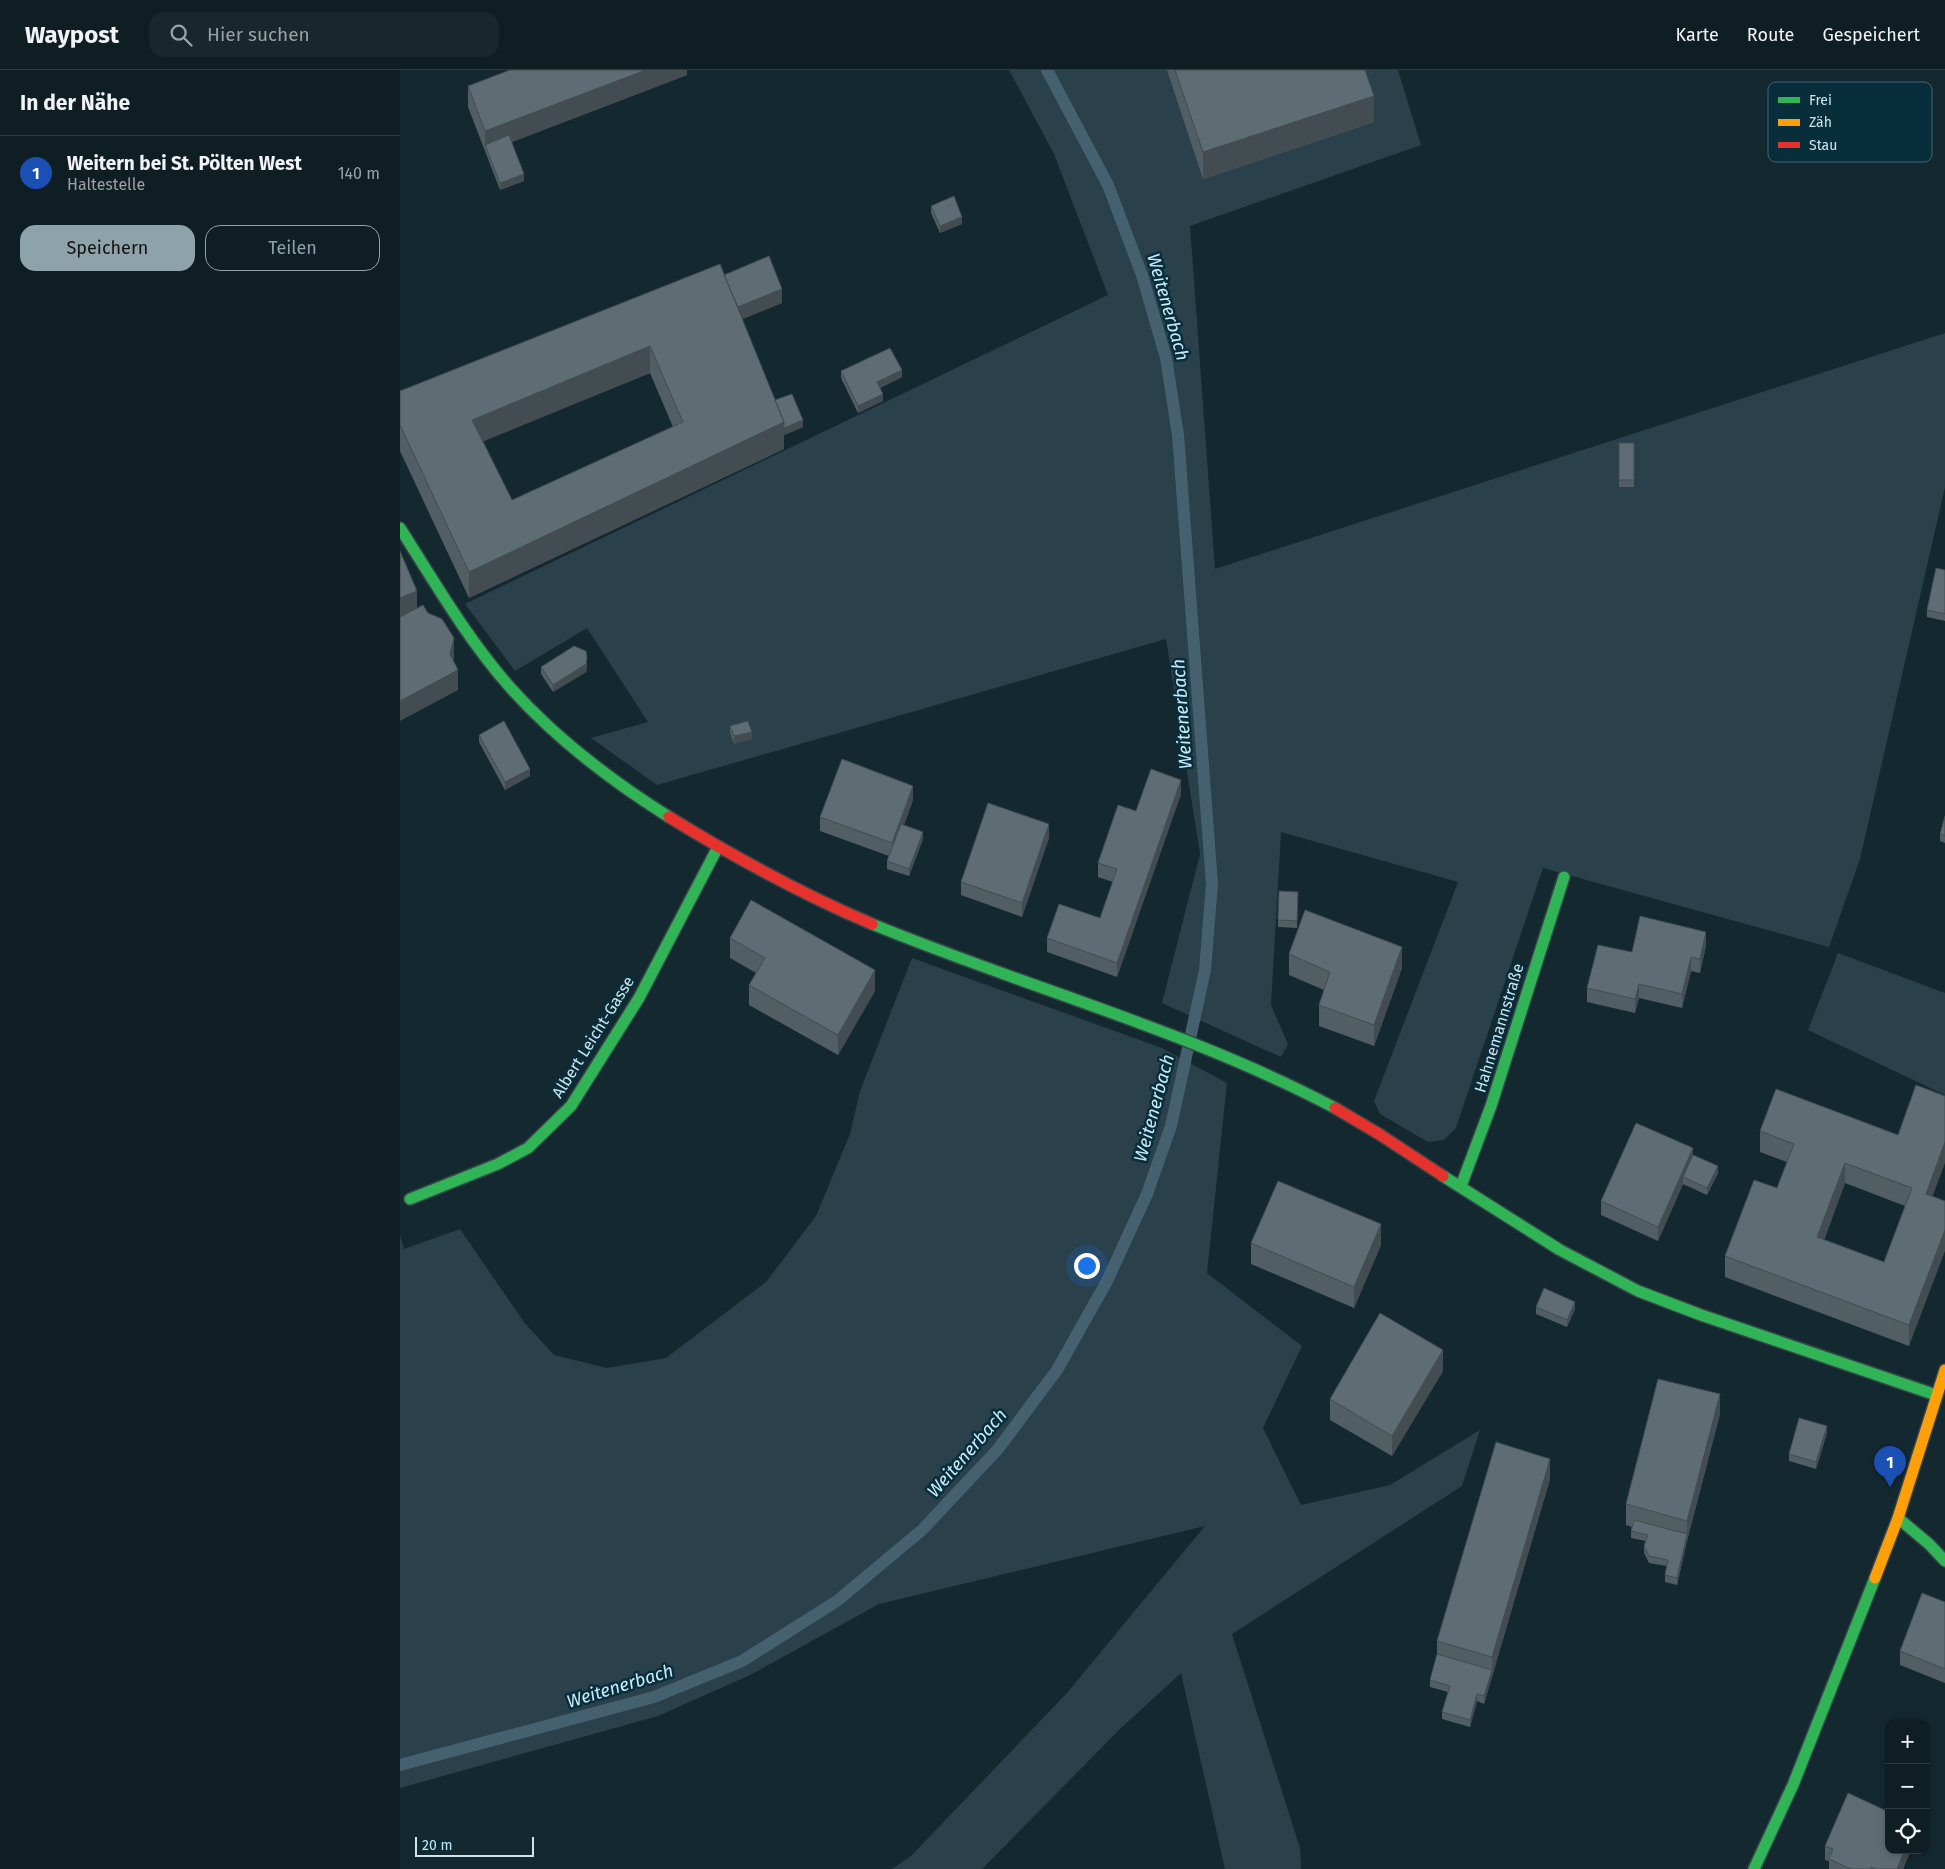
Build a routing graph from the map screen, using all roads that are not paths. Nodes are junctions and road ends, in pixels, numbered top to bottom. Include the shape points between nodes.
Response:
1 (400, 528) edge
2 (718, 847) junction
3 (1564, 877) dead end
4 (1461, 1186) junction
5 (410, 1199) dead end
6 (1945, 1370) edge
7 (1936, 1395) junction
8 (1898, 1518) junction
9 (1945, 1561) edge
10 (1754, 1869) edge

1 - 2 street via 473,639 520,698 595,766
2 - 4 street via 869,923 1159,1031 1302,1091 1357,1120
2 - 5 street, Albert Leicht-Gasse via 639,998 571,1106 528,1148 498,1164
3 - 4 street, Hahnemannstraße via 1491,1106
4 - 7 street via 1548,1244 1645,1294
6 - 7 street
7 - 8 street
8 - 9 street
8 - 10 street via 1793,1785

